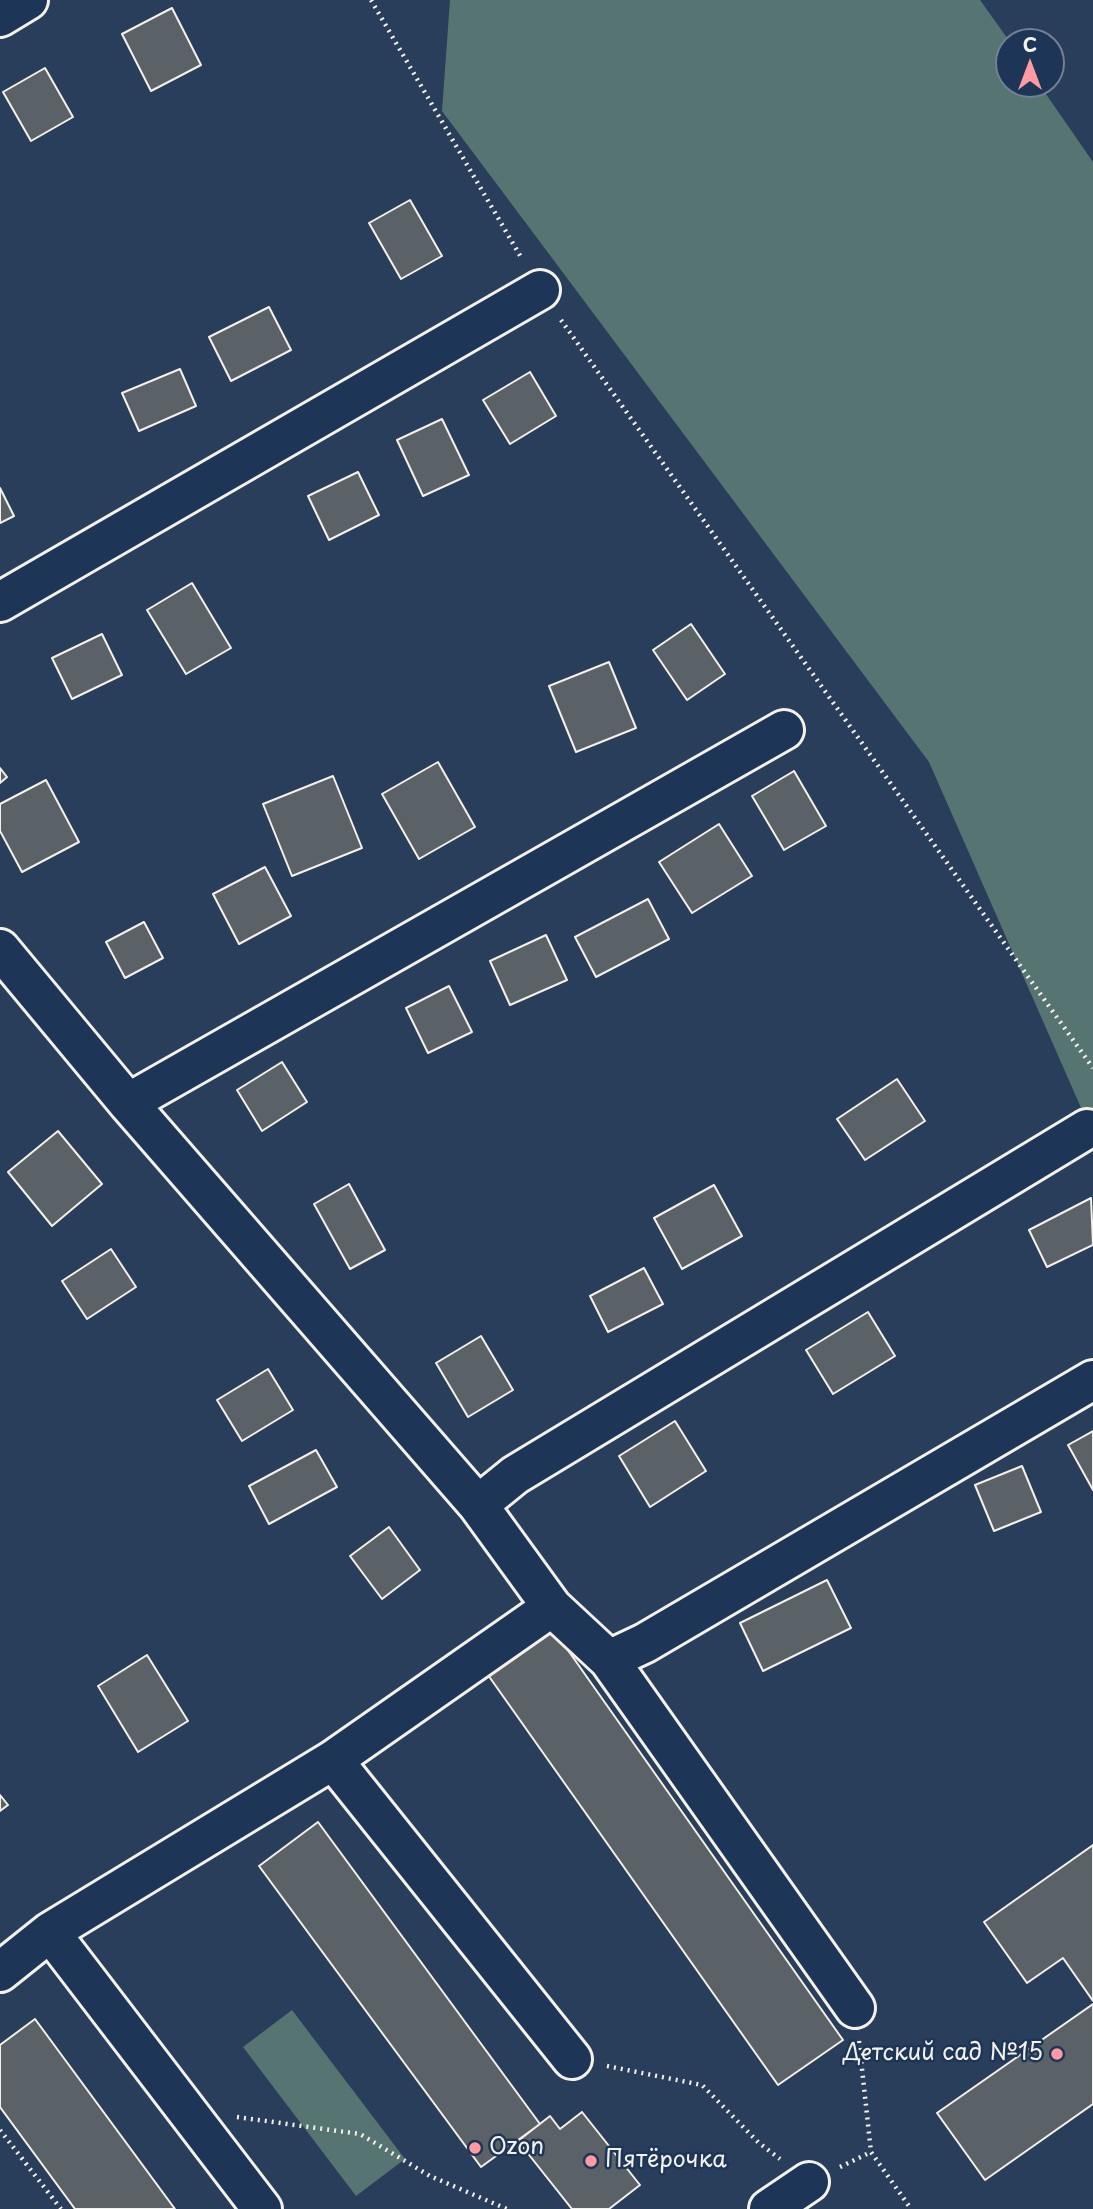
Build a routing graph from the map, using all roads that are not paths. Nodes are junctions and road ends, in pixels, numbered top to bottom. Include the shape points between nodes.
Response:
1 (28, 0) edge
2 (0, 17) edge
3 (540, 290) road end
4 (0, 603) edge
5 (783, 730) dead end
6 (0, 949) edge
7 (128, 1103) junction
8 (1087, 1129) dead end
9 (1093, 1380) edge
10 (478, 1504) junction
11 (552, 1607) junction
12 (609, 1660) junction
13 (333, 1760) junction
14 (50, 1933) junction
15 (0, 1972) edge
16 (855, 2008) road end
17 (572, 2059) road end
18 (809, 2182) road end
19 (262, 2209) edge
20 (769, 2209) edge

1 - 2 street
3 - 4 street
5 - 7 street
6 - 7 street
7 - 10 street
8 - 10 street via 515,1475
9 - 12 street
10 - 11 street
11 - 12 street
11 - 13 street
12 - 16 street
13 - 14 street
13 - 17 street
14 - 15 street
14 - 19 street
18 - 20 street

